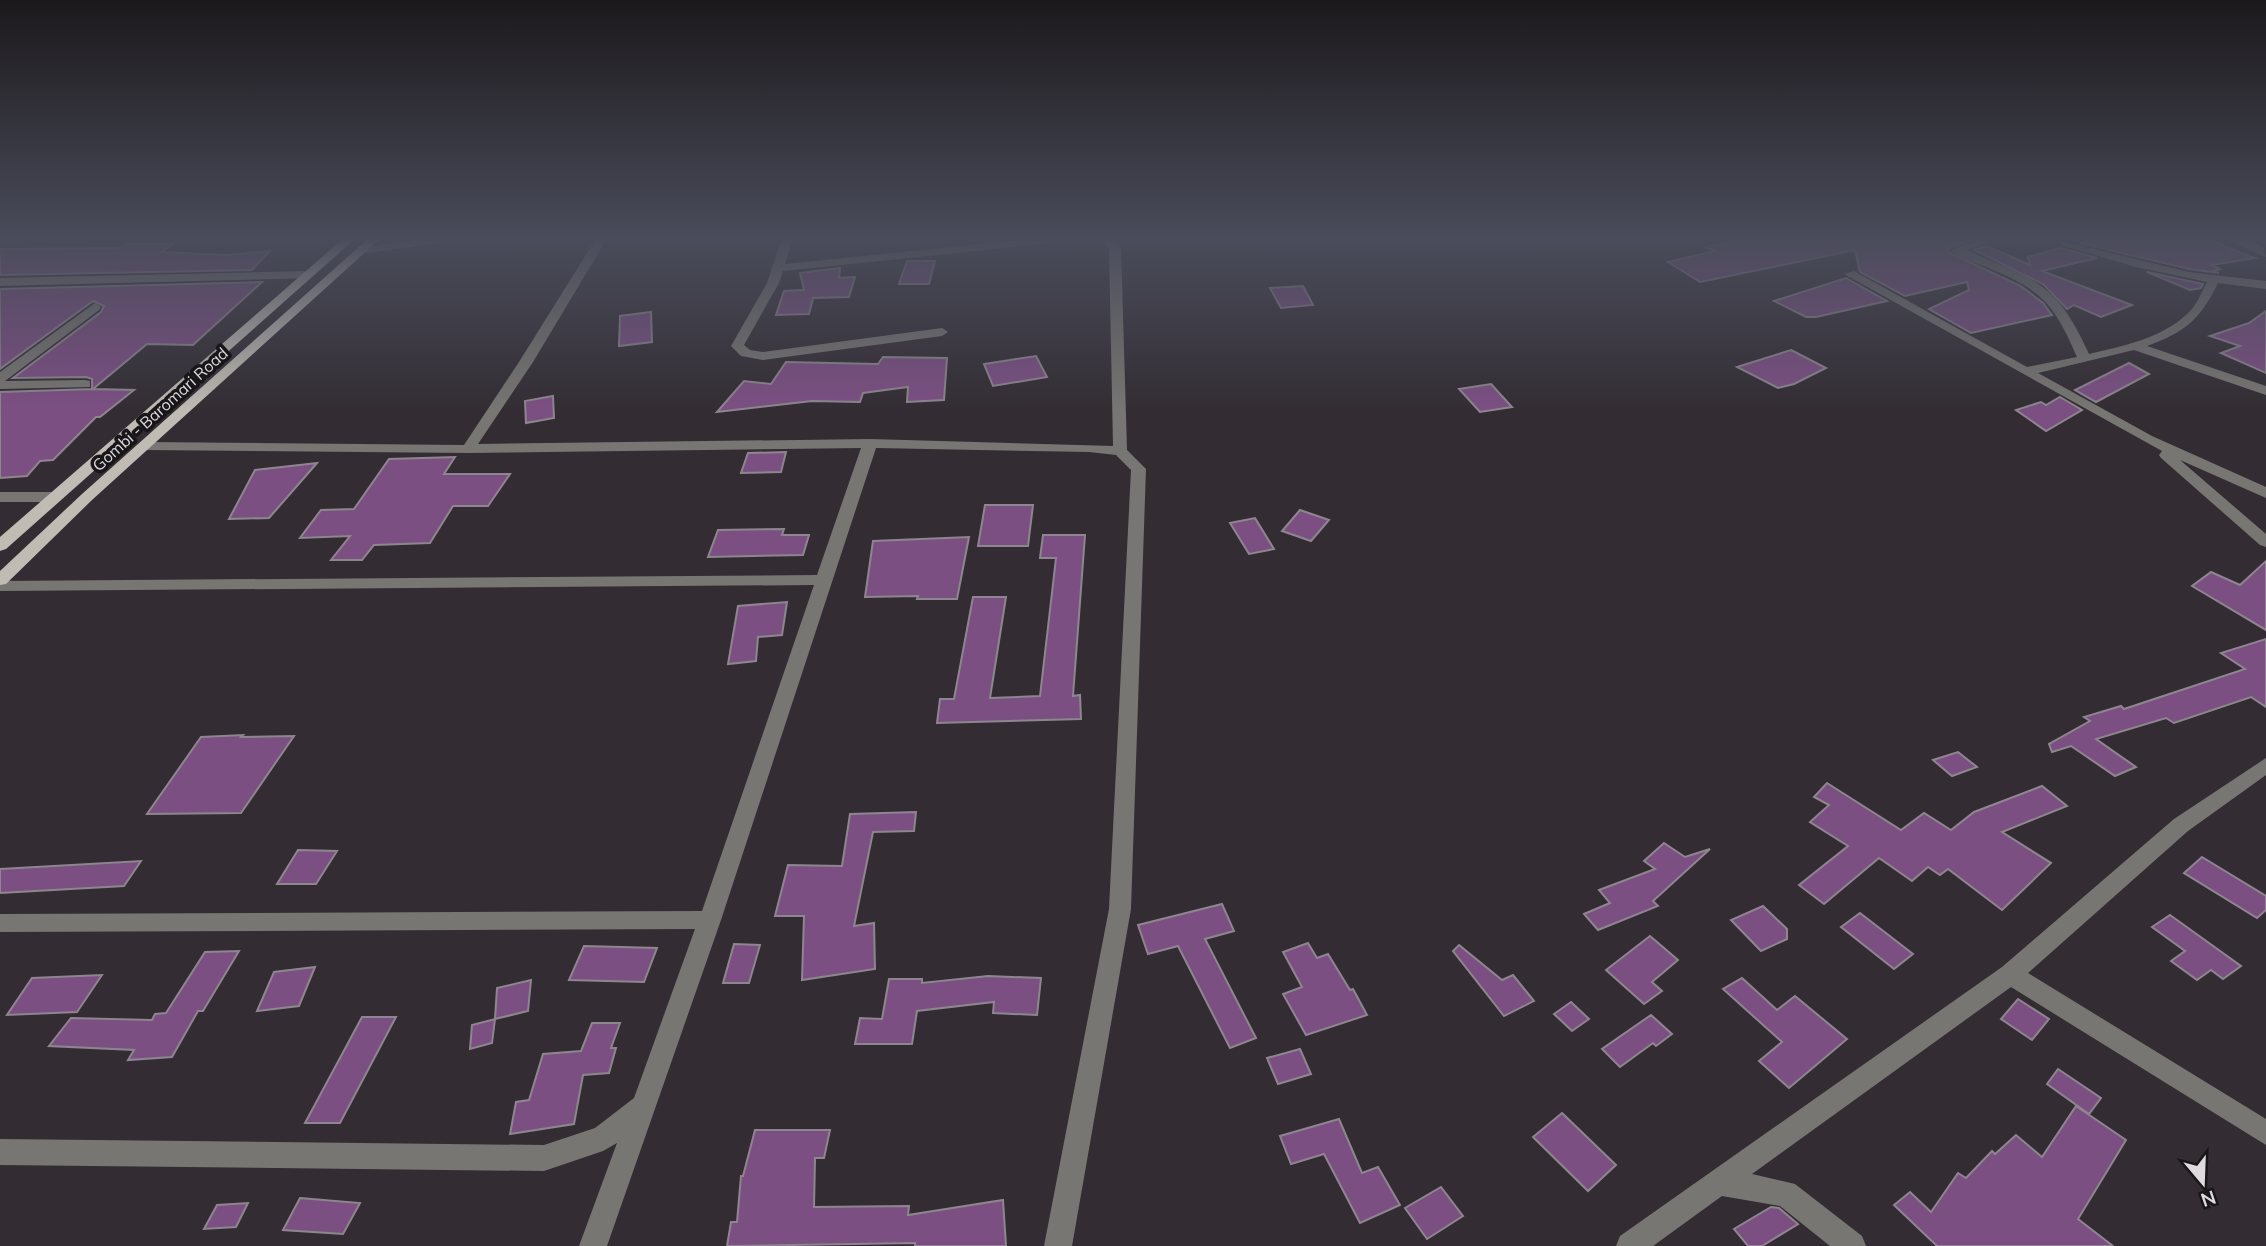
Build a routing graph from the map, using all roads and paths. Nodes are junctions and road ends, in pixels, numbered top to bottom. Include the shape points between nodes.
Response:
1 (283, 295) edge
2 (312, 295) edge
3 (567, 295) edge
4 (765, 295) edge
5 (1116, 295) edge
6 (1889, 295) edge
7 (2047, 295) edge
8 (2205, 295) edge
9 (95, 307) dead end
10 (942, 331) dead end
11 (2132, 345) junction
12 (2084, 358) junction
13 (205, 365) junction
14 (235, 366) junction
15 (2028, 371) junction
16 (0, 378) edge
17 (85, 384) dead end
18 (0, 385) edge
19 (2266, 391) edge
20 (2147, 439) junction
21 (870, 443) junction
22 (147, 446) junction
23 (468, 449) junction
24 (1120, 451) junction
25 (2266, 493) edge
26 (0, 497) edge
27 (56, 497) junction
28 (2266, 542) edge
29 (0, 546) edge
30 (0, 580) edge
31 (825, 580) junction
32 (0, 586) edge
33 (2266, 765) edge
34 (710, 920) junction
35 (0, 923) edge
36 (2010, 974) junction
37 (644, 1105) junction
38 (2266, 1133) edge
39 (0, 1152) edge
40 (1721, 1183) junction
41 (593, 1246) edge
42 (1058, 1246) edge
43 (1630, 1246) edge
44 (1852, 1246) edge

1 - 13 main road, Gombi - Baromari Road
2 - 14 main road, Gombi - Baromari Road
3 - 23 street
4 - 10 street via 737,346 746,353 763,356
5 - 24 street
6 - 15 street
7 - 12 street via 2062,312
8 - 11 street via 2192,317 2174,331
9 - 16 street
11 - 12 street
11 - 19 street
12 - 15 street
13 - 14 main road
13 - 27 main road, Gombi - Baromari Road
14 - 22 main road, Gombi - Baromari Road
15 - 20 street
17 - 18 street
20 - 25 street
20 - 28 street
21 - 23 street
21 - 24 street
21 - 31 street
22 - 23 street
22 - 30 main road, Gombi - Baromari Road
24 - 42 street via 1139,469 1120,909
26 - 27 street
27 - 29 main road, Gombi - Baromari Road
31 - 32 street
31 - 34 street
33 - 36 street via 2182,825
34 - 35 street
34 - 37 street
36 - 38 street
36 - 40 street
37 - 39 street via 603,1138 544,1158
37 - 41 street
40 - 43 street
40 - 44 street via 1786,1193

